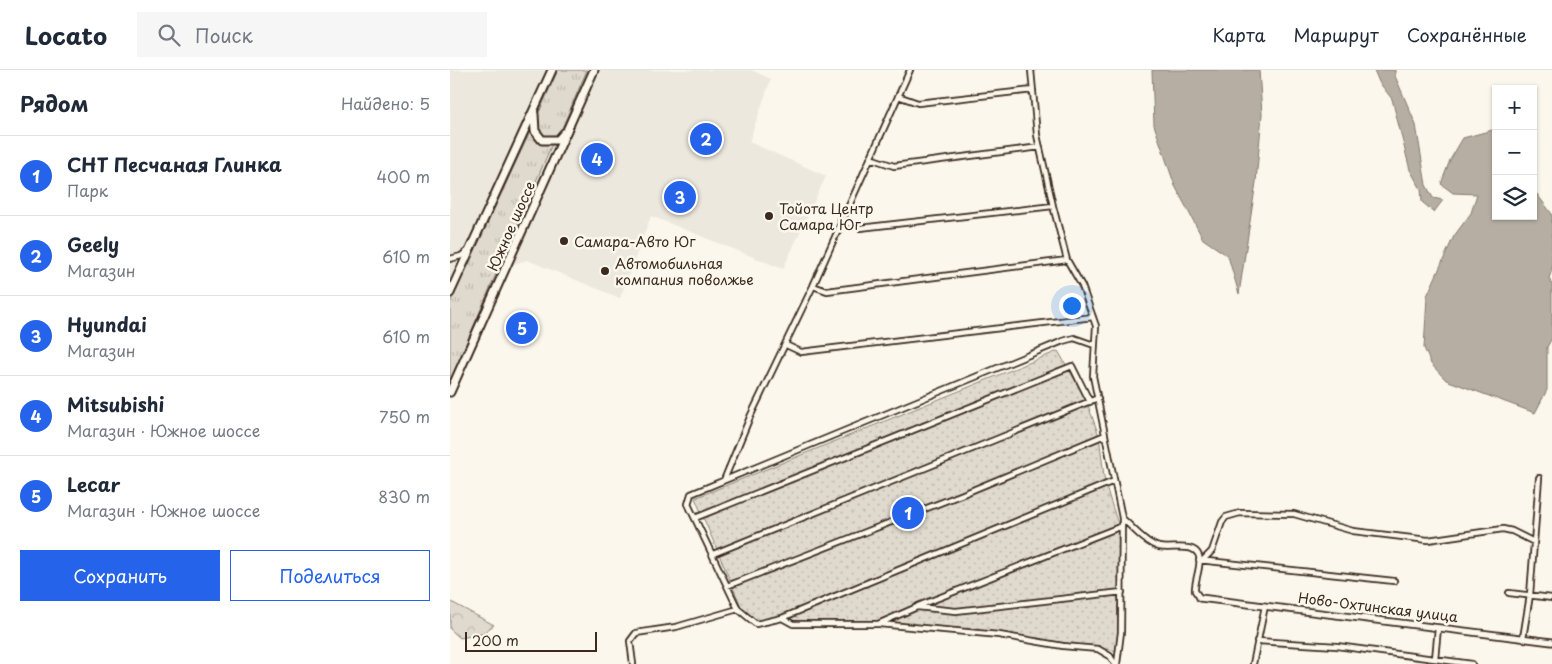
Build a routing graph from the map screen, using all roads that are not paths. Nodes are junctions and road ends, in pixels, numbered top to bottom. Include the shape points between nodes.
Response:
1 (552, 70) edge
2 (594, 70) edge
3 (910, 70) edge
4 (1031, 70) edge
5 (1033, 90) junction
6 (898, 96) junction
7 (534, 109) junction
8 (567, 130) junction
9 (1040, 147) junction
10 (870, 158) junction
11 (1053, 206) junction
12 (841, 220) junction
13 (470, 249) junction
14 (450, 259) edge
15 (1067, 260) junction
16 (813, 286) junction
17 (450, 293) edge
18 (1093, 317) junction
19 (786, 345) junction
20 (1094, 345) junction
21 (450, 392) edge
22 (1098, 398) junction
23 (1090, 402) junction
24 (1105, 435) junction
25 (1539, 478) dead end
26 (724, 480) junction
27 (1114, 481) junction
28 (695, 518) junction
29 (1122, 518) junction
30 (1122, 526) junction
31 (1534, 542) junction
32 (713, 554) junction
33 (1202, 559) junction
34 (1394, 581) dead end
35 (727, 586) junction
36 (1122, 592) junction
37 (1509, 592) dead end
38 (1530, 595) junction
39 (1200, 598) joint
40 (1552, 598) edge
41 (1265, 606) junction
42 (917, 607) junction
43 (738, 610) junction
44 (782, 618) junction
45 (878, 624) junction
46 (1438, 628) junction
47 (1523, 638) junction
48 (1257, 641) junction
49 (1552, 642) edge
50 (1435, 658) junction
51 (633, 664) edge
52 (1116, 664) edge
53 (1253, 664) edge
54 (1463, 664) edge
55 (1472, 664) edge

1 - 7 main road, Южное шоссе
2 - 8 main road, Южное шоссе
3 - 6 street
4 - 5 street
5 - 6 street via 918,103
5 - 9 street
6 - 10 street
7 - 8 main road via 535,131 542,140 558,140
7 - 13 main road, Южное шоссе
8 - 21 main road, Южное шоссе
9 - 10 street via 894,166
9 - 11 street
10 - 12 street
11 - 12 street via 860,228
11 - 15 street
12 - 16 street
13 - 14 street
13 - 17 main road, Южное шоссе
15 - 16 street via 827,291
15 - 18 street via 1082,286
16 - 19 street
18 - 19 street via 801,352
18 - 20 street via 1096,326
19 - 26 street
20 - 22 street via 1092,366
20 - 26 street via 1074,338 1063,341
22 - 23 street
22 - 24 street
23 - 28 street via 1072,366
23 - 32 street
24 - 27 street
24 - 35 street
25 - 31 street
26 - 28 street via 691,494 688,504
27 - 29 street
27 - 44 street
28 - 32 street
29 - 30 street
29 - 33 street via 1148,541 1174,549 1190,548
30 - 36 street
30 - 42 street
31 - 33 street via 1503,529 1428,540 1353,531 1294,514 1240,513 1226,517 1212,551
31 - 38 street
32 - 35 street
33 - 34 street
33 - 39 street via 1195,587
35 - 43 street
36 - 42 street via 956,611
36 - 52 street
37 - 38 street
38 - 40 street
38 - 47 street
39 - 41 street, Ново-Охтинская улица
41 - 46 street, Ново-Охтинская улица
41 - 48 street
42 - 45 street
43 - 44 street via 756,624
43 - 51 street via 636,634 630,641
44 - 45 street via 793,624
45 - 52 street via 999,635 1098,649
46 - 47 street, Ново-Охтинская улица
46 - 50 street
47 - 49 street, Ново-Охтинская улица
48 - 50 street via 1338,646
48 - 53 street
50 - 54 street
54 - 55 street

